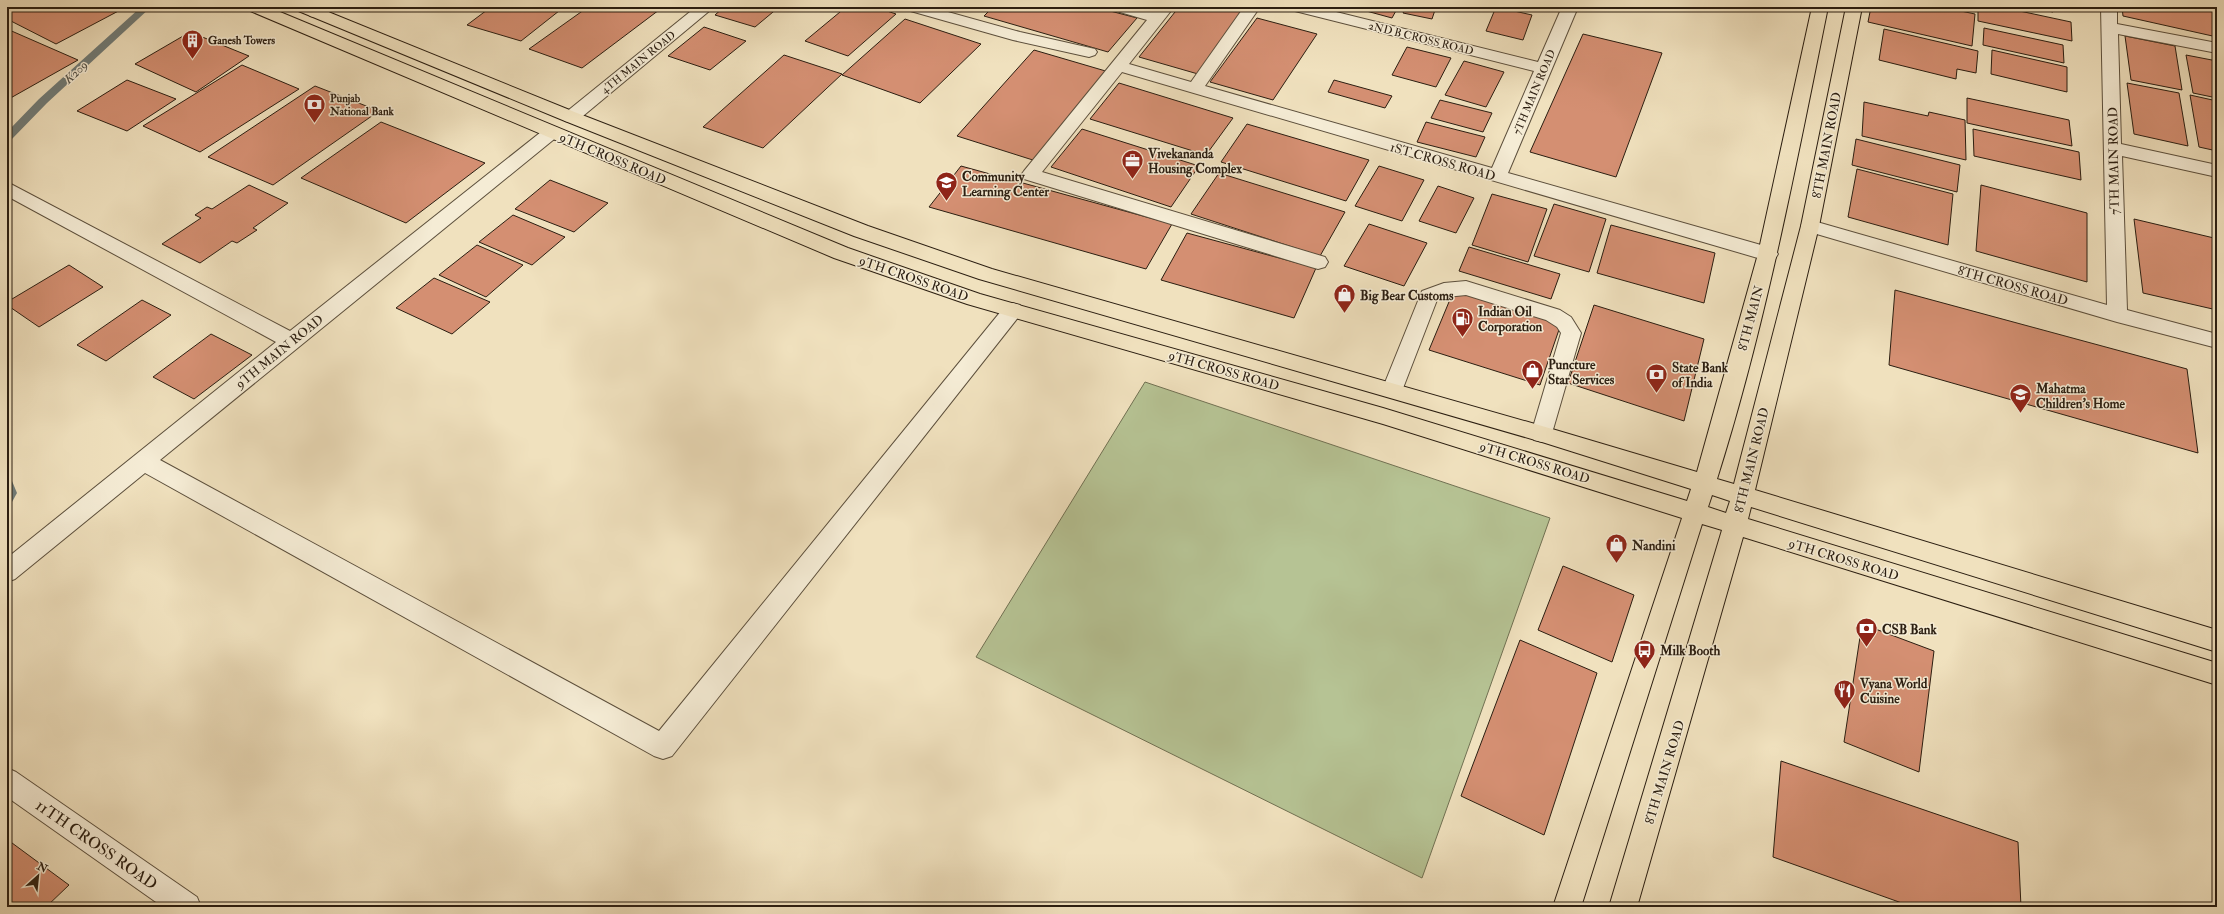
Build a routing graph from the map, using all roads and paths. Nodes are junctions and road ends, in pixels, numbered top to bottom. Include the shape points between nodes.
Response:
1 (254, 7) edge
2 (706, 7) edge
3 (913, 7) edge
4 (1119, 7) edge
5 (1252, 7) edge
6 (1297, 7) edge
7 (1570, 7) edge
8 (1820, 7) edge
9 (1854, 7) edge
10 (2109, 7) edge
11 (315, 9) edge
12 (1162, 12) edge
13 (2109, 27) junction
14 (2217, 48) edge
15 (1089, 52) dead end
16 (1119, 66) junction
17 (1544, 70) junction
18 (1195, 88) junction
19 (571, 117) junction
20 (552, 132) junction
21 (2112, 148) junction
22 (2217, 171) edge
23 (1497, 176) junction
24 (7, 188) edge
25 (1810, 226) junction
26 (1768, 254) junction
27 (1318, 262) dead end
28 (1013, 310) junction
29 (2117, 316) junction
30 (290, 341) junction
31 (2217, 341) edge
32 (1393, 390) junction
33 (1542, 434) junction
34 (143, 461) junction
35 (1704, 483) junction
36 (1742, 495) junction
37 (1695, 512) junction
38 (1735, 524) junction
39 (7, 572) edge
40 (2217, 641) edge
41 (2217, 674) edge
42 (7, 781) edge
43 (187, 907) edge
44 (1567, 907) edge
45 (1623, 907) edge

1 - 20 main road, 9TH CROSS ROAD
2 - 19 street, 4TH MAIN ROAD
3 - 15 street via 1019,37
4 - 12 street
5 - 18 street
6 - 17 street, 2ND B CROSS ROAD
7 - 17 street, 7TH MAIN ROAD
8 - 26 main road, 8TH MAIN
9 - 25 main road, 8TH MAIN ROAD
10 - 13 street, 7TH MAIN ROAD
11 - 19 main road, 9TH CROSS ROAD
12 - 16 street
13 - 14 street
13 - 21 street, 7TH MAIN ROAD
16 - 18 street, 1ST CROSS ROAD
16 - 27 street via 1030,175
17 - 23 street, 7TH MAIN ROAD
18 - 23 street, 1ST CROSS ROAD
19 - 32 main road, 9TH CROSS ROAD via 861,231 986,274
20 - 28 main road, 9TH CROSS ROAD via 841,254
20 - 30 street, 9TH MAIN ROAD
21 - 22 street
21 - 29 street, 7TH MAIN ROAD
23 - 26 street, 1ST CROSS ROAD
24 - 30 street
25 - 29 street, 8TH CROSS ROAD
25 - 36 main road, 8TH MAIN ROAD
26 - 35 main road, 8TH MAIN
28 - 34 street via 663,747
28 - 37 main road, 9TH CROSS ROAD via 1383,416
29 - 31 street, 8TH CROSS ROAD
30 - 34 street, 9TH MAIN ROAD
32 - 33 main road, 9TH CROSS ROAD
32 - 33 street via 1429,296 1444,290 1466,288 1553,315 1564,322 1571,333
33 - 35 main road, 9TH CROSS ROAD
34 - 39 street, 9TH MAIN ROAD
35 - 36 main road, 9TH CROSS ROAD
35 - 37 main road, 8TH MAIN
36 - 38 main road, 8TH MAIN ROAD
36 - 40 main road, 9TH CROSS ROAD
37 - 38 main road, 9TH CROSS ROAD
37 - 44 main road, 8TH MAIN
38 - 41 main road, 9TH CROSS ROAD
38 - 45 main road, 8TH MAIN ROAD via 1690,688
42 - 43 street, 11TH CROSS ROAD

